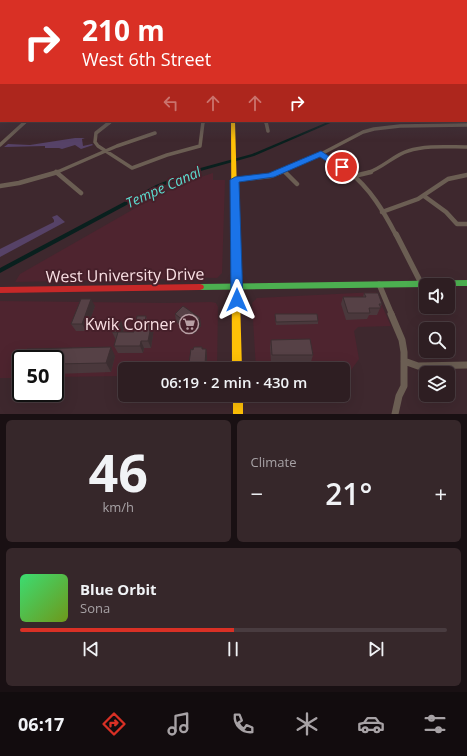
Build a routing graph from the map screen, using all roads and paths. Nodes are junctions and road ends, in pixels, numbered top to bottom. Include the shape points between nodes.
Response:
1 (25, 122) edge
2 (111, 122) edge
3 (204, 122) edge
4 (234, 122) edge
5 (266, 122) edge
6 (467, 125) edge
7 (268, 131) dead end
8 (155, 133) dead end
9 (0, 145) edge
10 (467, 147) edge
11 (106, 151) junction
12 (321, 154) junction
13 (283, 170) junction
14 (56, 172) junction
15 (467, 175) edge
16 (354, 176) junction
17 (235, 180) junction
18 (298, 184) dead end
19 (0, 186) edge
20 (81, 193) dead end
21 (424, 196) junction
22 (382, 212) junction
23 (467, 224) edge
24 (419, 279) edge
25 (455, 282) edge
26 (467, 282) edge
27 (419, 283) edge
28 (379, 284) junction
29 (237, 286) junction
30 (0, 290) edge
31 (404, 361) junction
32 (237, 362) edge
33 (467, 365) edge
34 (238, 402) edge
35 (238, 414) edge
36 (395, 414) edge

1 - 9 street
2 - 11 street via 95,137 98,146
3 - 11 street via 200,146 132,168
4 - 17 main road
5 - 7 street
6 - 12 street via 409,125 382,128 364,132
8 - 11 street
10 - 16 street via 407,150 377,170
11 - 14 street
12 - 13 street
12 - 16 street
13 - 17 street via 263,177
13 - 18 street
14 - 19 street
14 - 20 street
15 - 21 street via 450,177
16 - 22 street
17 - 29 main road
21 - 22 street
21 - 23 street via 446,212 457,224
22 - 24 street
25 - 26 main road, West University Drive
27 - 28 main road, West University Drive
28 - 29 main road, West University Drive
28 - 31 street via 402,340
29 - 30 main road, West University Drive
29 - 32 main road
31 - 33 street via 418,366
31 - 36 street via 404,386
34 - 35 main road

